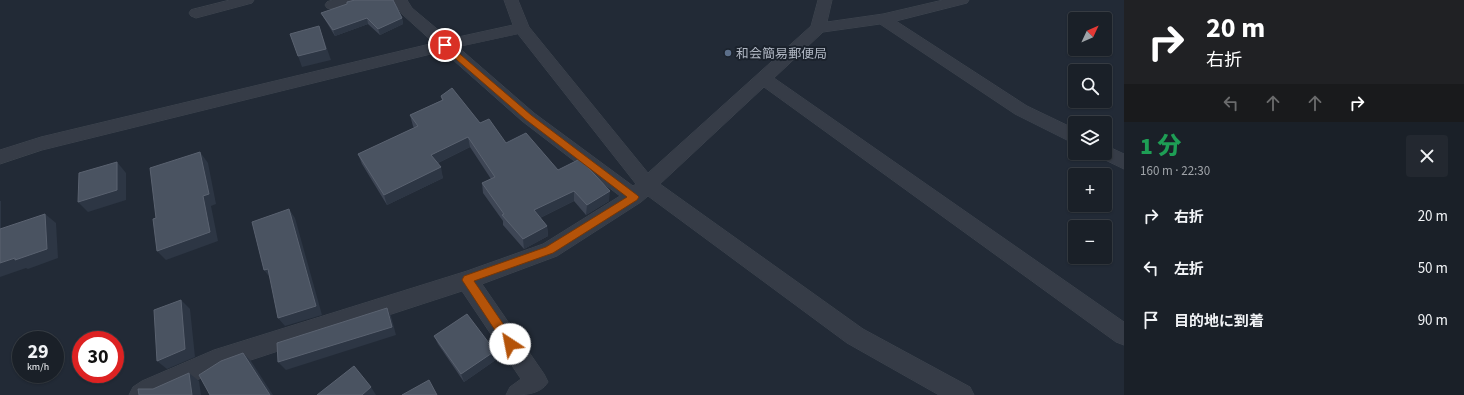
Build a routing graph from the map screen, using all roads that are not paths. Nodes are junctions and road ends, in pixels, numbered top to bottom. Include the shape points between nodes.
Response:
1 (248, 0) edge
2 (348, 0) edge
3 (400, 0) edge
4 (512, 0) edge
5 (825, 0) edge
6 (962, 0) edge
7 (332, 5) dead end
8 (196, 13) dead end
9 (883, 19) junction
10 (522, 28) junction
11 (818, 28) junction
12 (445, 45) junction
13 (764, 79) junction
14 (1068, 134) edge
15 (1112, 156) edge
16 (0, 157) edge
17 (1124, 162) edge
18 (640, 191) junction
19 (467, 280) junction
20 (1124, 335) edge
21 (141, 395) edge
22 (518, 395) edge
23 (962, 395) edge

1 - 8 street
2 - 7 street
3 - 12 street via 407,12
4 - 10 street
5 - 11 street
6 - 9 street
9 - 11 street
9 - 14 street via 1021,110
10 - 12 street
10 - 18 street
11 - 13 street
12 - 16 street via 41,144
12 - 18 street via 528,117
13 - 18 street
13 - 20 street
15 - 17 street
18 - 19 street via 550,250
18 - 23 street via 855,336
19 - 21 street via 214,361
19 - 22 street via 536,382

